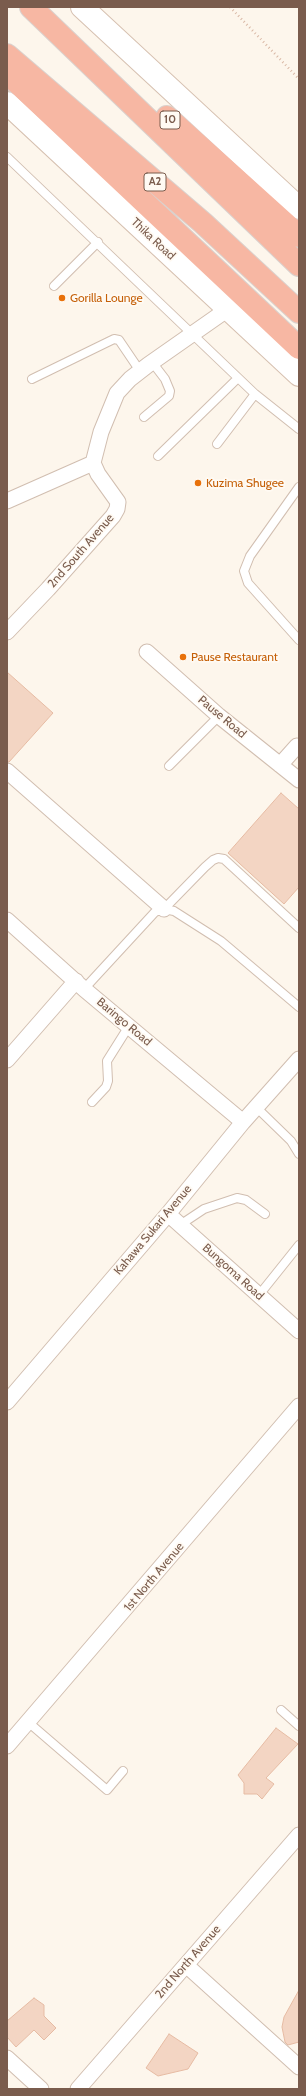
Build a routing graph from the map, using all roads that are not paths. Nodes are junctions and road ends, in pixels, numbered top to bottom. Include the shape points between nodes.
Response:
1 (32, 7) edge
2 (38, 7) edge
3 (82, 7) edge
4 (7, 55) edge
5 (7, 73) edge
6 (7, 103) edge
7 (7, 157) edge
8 (299, 208) edge
9 (299, 236) edge
10 (98, 242) junction
11 (299, 265) edge
12 (54, 286) dead end
13 (228, 308) junction
14 (299, 312) edge
15 (193, 333) junction
16 (299, 348) edge
17 (152, 362) junction
18 (140, 371) junction
19 (299, 375) edge
20 (32, 378) dead end
21 (238, 378) junction
22 (254, 394) junction
23 (144, 417) dead end
24 (299, 428) edge
25 (217, 444) dead end
26 (158, 456) dead end
27 (92, 463) junction
28 (299, 487) edge
29 (7, 502) edge
30 (7, 632) edge
31 (299, 640) edge
32 (147, 652) dead end
33 (219, 716) junction
34 (298, 745) edge
35 (280, 765) junction
36 (169, 766) dead end
37 (7, 771) edge
38 (299, 780) edge
39 (164, 909) junction
40 (7, 920) edge
41 (299, 928) edge
42 (80, 985) junction
43 (299, 1007) edge
44 (129, 1026) junction
45 (299, 1059) edge
46 (7, 1060) edge
47 (92, 1102) dead end
48 (256, 1107) junction
49 (243, 1122) junction
50 (299, 1154) edge
51 (168, 1214) junction
52 (265, 1214) dead end
53 (180, 1225) junction
54 (299, 1245) edge
55 (259, 1295) junction
56 (299, 1331) edge
57 (7, 1402) edge
58 (299, 1406) edge
59 (281, 1710) dead end
60 (28, 1722) junction
61 (299, 1726) edge
62 (7, 1744) edge
63 (123, 1771) dead end
64 (299, 1835) edge
65 (186, 1966) junction
66 (7, 2058) edge
67 (299, 2067) edge
68 (42, 2089) edge
69 (78, 2089) edge

1 - 11 highway
2 - 9 highway, 10
3 - 8 main road
4 - 14 highway, A2 via 203,223
5 - 16 highway
6 - 13 main road, Thika Road
7 - 10 lane
10 - 12 lane
10 - 15 lane
13 - 15 street
13 - 19 main road, Thika Road
15 - 17 street
15 - 21 lane
17 - 18 street
17 - 23 lane via 165,379 170,391 169,396
18 - 20 lane via 119,340 114,339
18 - 27 street via 117,393
21 - 22 lane
21 - 26 lane
22 - 24 lane
22 - 25 lane
27 - 29 street
27 - 30 street, 2nd South Avenue via 118,502 117,509
28 - 31 lane via 250,556 244,571 248,583
32 - 33 street, Pause Road
33 - 35 street, Pause Road
33 - 36 lane
34 - 35 street
35 - 38 street, Pause Road
37 - 39 street
39 - 41 lane via 205,867 218,858 224,859
39 - 42 lane via 155,912
39 - 43 lane via 174,911 221,941
40 - 42 street, Baringo Road
42 - 44 street, Baringo Road
42 - 46 street
44 - 47 lane via 107,1060 106,1087
44 - 49 street, Baringo Road
45 - 48 street, Kahawa Sukari Avenue
48 - 49 street, Kahawa Sukari Avenue
48 - 50 lane via 291,1141
49 - 51 street, Kahawa Sukari Avenue
51 - 53 street, Bungoma Road
51 - 57 street, Kahawa Sukari Avenue
52 - 53 lane via 246,1200 237,1198 204,1209
53 - 55 street, Bungoma Road
54 - 55 lane
55 - 56 street, Bungoma Road
58 - 60 street, 1st North Avenue
59 - 61 lane
60 - 62 street, 1st North Avenue
60 - 63 lane via 107,1790
64 - 65 street, 2nd North Avenue
65 - 67 street
65 - 69 street, 2nd North Avenue
66 - 68 street

